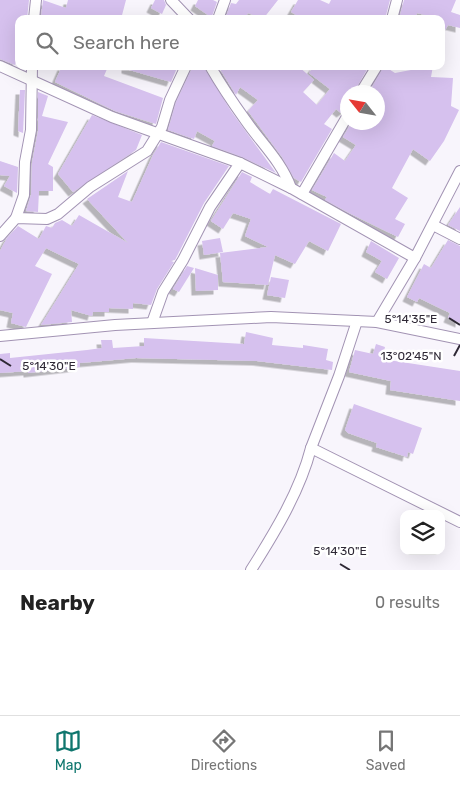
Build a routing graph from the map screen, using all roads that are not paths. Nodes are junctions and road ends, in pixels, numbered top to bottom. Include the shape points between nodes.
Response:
1 (36, 0) edge
2 (171, 0) edge
3 (225, 0) edge
4 (396, 0) edge
5 (34, 15) edge
6 (185, 15) edge
7 (219, 15) edge
8 (393, 15) edge
9 (0, 66) edge
10 (32, 70) edge
11 (184, 70) edge
12 (212, 70) edge
13 (375, 70) edge
14 (32, 79) junction
15 (365, 85) edge
16 (340, 129) edge
17 (157, 134) junction
18 (240, 163) junction
19 (460, 171) edge
20 (291, 188) junction
21 (302, 194) junction
22 (16, 218) junction
23 (432, 225) junction
24 (0, 236) edge
25 (460, 239) edge
26 (415, 258) junction
27 (358, 321) junction
28 (377, 322) junction
29 (152, 323) junction
30 (0, 336) edge
31 (460, 339) edge
32 (310, 448) junction
33 (460, 522) edge
34 (251, 570) edge

1 - 5 street
2 - 6 street
3 - 7 street
4 - 8 street
9 - 14 street
10 - 14 street
11 - 17 street
12 - 20 street via 246,122 280,164
13 - 15 street
14 - 17 street via 112,117
14 - 22 street via 32,120 25,162 24,195
16 - 21 street
17 - 18 street
17 - 22 street via 147,151 90,187 58,214 47,219
18 - 20 street
18 - 29 street via 210,207 163,292
19 - 23 street
20 - 21 street
21 - 26 street
22 - 24 street
23 - 25 street
23 - 26 street
26 - 28 street
27 - 28 street
27 - 29 street via 271,317
27 - 32 street
28 - 31 street
29 - 30 street
32 - 33 street
32 - 34 street via 297,487

